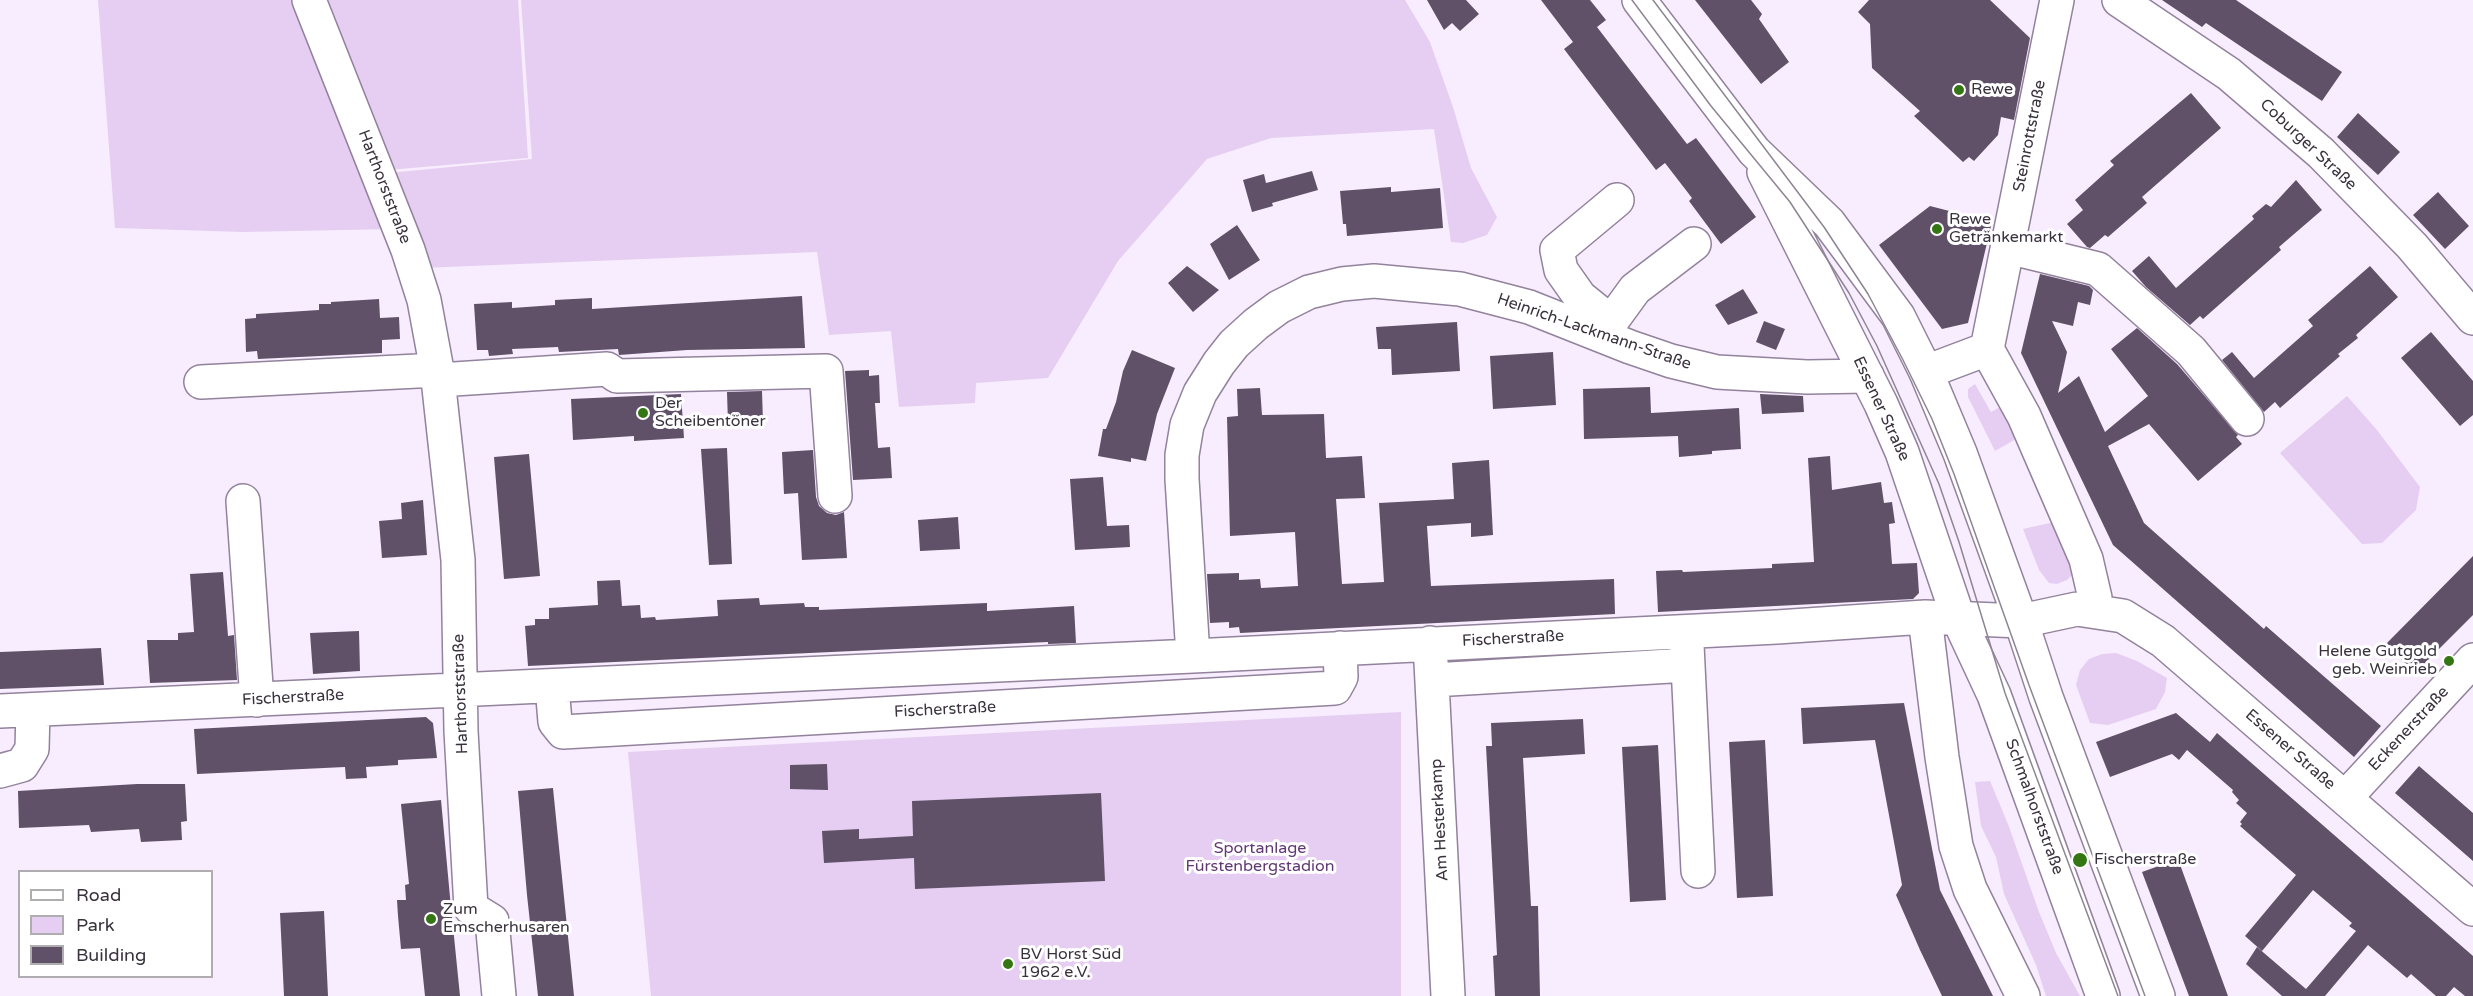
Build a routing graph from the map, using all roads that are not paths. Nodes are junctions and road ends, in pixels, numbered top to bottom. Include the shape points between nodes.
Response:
1 (309, 0) edge
2 (1639, 0) edge
3 (2057, 0) edge
4 (2119, 0) edge
5 (1754, 152) junction
6 (1617, 200) dead end
7 (1694, 244) dead end
8 (2008, 247) junction
9 (2473, 318) edge
10 (1609, 330) junction
11 (1987, 349) junction
12 (1926, 372) junction
13 (438, 375) junction
14 (1867, 376) junction
15 (201, 382) dead end
16 (2247, 419) dead end
17 (835, 496) dead end
18 (243, 501) dead end
19 (2095, 611) junction
20 (1925, 617) junction
21 (1959, 620) junction
22 (2021, 621) junction
23 (1686, 631) junction
24 (1430, 643) junction
25 (1340, 648) junction
26 (1193, 656) junction
27 (2473, 660) edge
28 (1688, 665) junction
29 (1432, 680) junction
30 (552, 686) junction
31 (461, 690) junction
32 (257, 700) junction
33 (33, 710) junction
34 (0, 711) edge
35 (0, 771) edge
36 (2345, 798) junction
37 (1698, 871) dead end
38 (2473, 909) edge
39 (499, 996) edge
40 (1448, 996) edge
41 (2023, 996) edge
42 (2103, 996) edge
43 (2158, 996) edge

1 - 13 street, Harthorststraße via 408,250 424,300
2 - 5 street, Essener Straße
3 - 8 street, Steinrottstraße
4 - 9 street, Coburger Straße via 2229,75 2321,153 2412,246
5 - 12 street, Essener Straße via 1828,223 1898,316
5 - 14 street, Essener Straße
6 - 10 street via 1557,250 1561,270
7 - 10 street via 1635,289
8 - 11 street, Steinrottstraße
8 - 16 street via 2098,269 2192,351
10 - 14 street, Heinrich-Lackmann-Straße via 1671,361 1717,372
10 - 26 street, Heinrich-Lackmann-Straße via 1460,289 1374,281 1309,292 1256,324 1219,363 1200,393 1187,425 1182,479
11 - 12 street
11 - 19 street via 2024,416 2086,559
12 - 22 street, Essener Straße
13 - 15 street
13 - 17 street via 607,369 617,376 826,371
13 - 31 street, Harthorststraße via 458,560
14 - 21 street, Essener Straße via 1902,452
18 - 32 street
19 - 22 street, Essener Straße via 2077,609
19 - 36 street, Essener Straße via 2123,616 2163,641
20 - 21 street, Fischerstraße
20 - 23 street, Fischerstraße
20 - 41 street via 1956,846 1970,889
21 - 22 street, Essener Straße
21 - 42 street, Schmalhorststraße via 1994,695
22 - 43 street
23 - 24 street, Fischerstraße
23 - 28 street
24 - 25 street, Fischerstraße
24 - 29 street, Am Hesterkamp
25 - 26 street, Fischerstraße
25 - 30 street, Fischerstraße via 1341,677 1335,688 562,732 555,722
26 - 30 street, Fischerstraße
27 - 36 street, Eckenerstraße
28 - 29 street
28 - 37 street
29 - 40 street, Am Hesterkamp
30 - 31 street, Fischerstraße
31 - 32 street, Fischerstraße
31 - 39 street, Harthorststraße via 471,908 492,921
32 - 33 street, Fischerstraße
33 - 34 street, Fischerstraße
33 - 35 street via 32,749 22,765
36 - 38 street, Essener Straße

